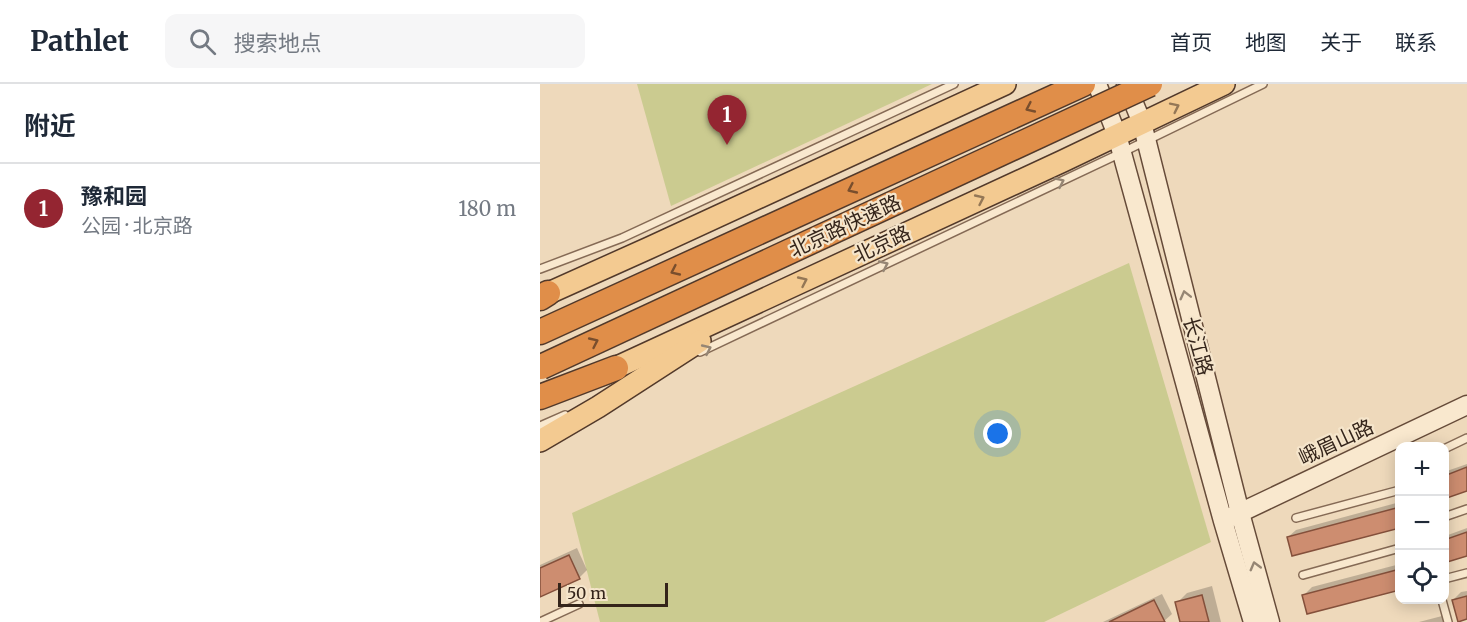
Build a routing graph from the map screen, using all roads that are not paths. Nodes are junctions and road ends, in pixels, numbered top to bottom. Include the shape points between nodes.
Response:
1 (954, 84) edge
2 (1005, 84) edge
3 (1083, 84) edge
4 (1097, 84) edge
5 (1126, 84) edge
6 (1150, 84) edge
7 (1224, 84) edge
8 (1263, 84) edge
9 (1144, 132) junction
10 (1119, 144) junction
11 (540, 269) edge
12 (542, 293) edge
13 (776, 293) junction
14 (540, 332) edge
15 (541, 367) edge
16 (616, 368) junction
17 (636, 381) junction
18 (540, 397) edge
19 (540, 403) edge
20 (1467, 405) edge
21 (580, 408) dead end
22 (571, 413) dead end
23 (540, 426) edge
24 (1467, 438) edge
25 (540, 441) edge
26 (1449, 447) edge
27 (1395, 491) edge
28 (1467, 509) edge
29 (1449, 515) edge
30 (1232, 517) junction
31 (1296, 518) dead end
32 (1395, 549) edge
33 (1467, 573) edge
34 (1303, 575) dead end
35 (1449, 578) edge
36 (579, 604) dead end
37 (1443, 604) edge
38 (540, 622) edge
39 (1253, 622) edge
40 (1270, 622) edge
41 (1448, 622) edge

1 - 11 lane via 622,237
2 - 12 main road via 649,248
3 -> 14 highway, 北京路快速路
4 - 10 street, 长江路
5 - 9 street, 长江路
15 -> 6 highway, 北京路快速路, bridge
9 -> 7 main road, 北京路
8 - 9 lane
9 - 10 main road, 北京路
30 -> 9 street, 长江路
13 -> 10 main road, 北京路
17 -> 10 lane via 733,337
10 - 30 street, 长江路
13 - 16 main road, 北京路
13 - 17 main road
16 - 18 highway
16 - 19 main road, 北京路
17 - 21 lane
17 - 25 main road
20 - 30 street, 峨眉山路
22 - 23 lane
24 - 26 lane
27 - 31 lane
28 - 29 lane
30 - 39 street, 长江路
40 -> 30 street, 长江路
32 - 34 lane
33 - 35 lane
36 - 38 lane
37 - 41 lane

